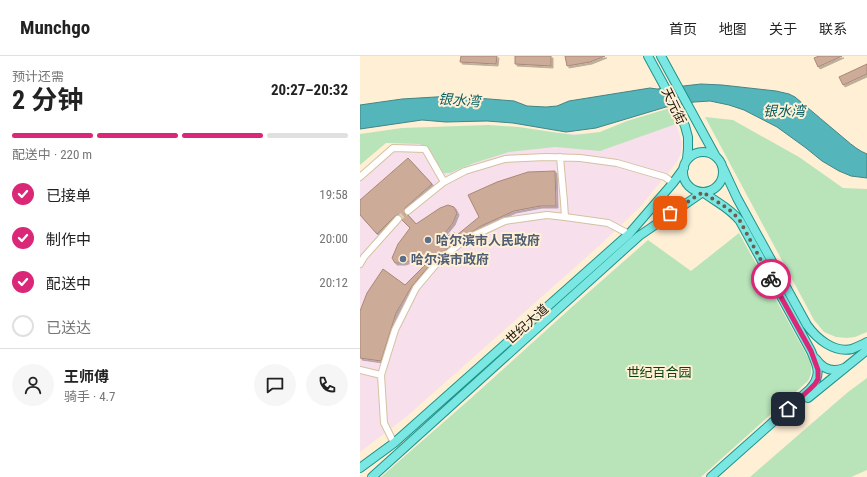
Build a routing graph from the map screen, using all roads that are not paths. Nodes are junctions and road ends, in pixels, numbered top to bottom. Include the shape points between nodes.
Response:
1 (648, 56) edge
2 (661, 56) edge
3 (714, 155) junction
4 (560, 157) junction
5 (687, 159) junction
6 (684, 168) junction
7 (723, 168) junction
8 (360, 177) edge
9 (444, 182) junction
10 (673, 183) junction
11 (703, 192) junction
12 (408, 211) tunnel mouth
13 (565, 217) junction
14 (398, 219) tunnel mouth
15 (629, 234) junction
16 (362, 255) edge
17 (360, 264) edge
18 (867, 342) edge
19 (867, 350) edge
20 (812, 353) junction
21 (848, 366) junction
22 (360, 370) edge
23 (381, 375) junction
24 (394, 443) junction
25 (360, 468) edge
26 (372, 477) edge
27 (711, 477) edge
28 (719, 477) edge

1 - 5 main road, 天元街 via 685,126 688,137
2 - 3 main road, 天元街
3 - 5 main road via 702,151
3 - 7 main road via 722,163
4 - 9 lane via 505,159 465,171
4 - 10 lane via 617,163 665,177
4 - 13 lane
5 - 6 main road
6 - 10 main road, 世纪大道
6 - 11 main road via 683,174 688,184
7 - 11 main road via 724,174 719,184
7 - 18 main road via 811,331 821,341 840,349 852,349
8 - 9 lane via 393,148 425,150
9 - 12 lane
10 - 15 main road, 世纪大道
11 - 20 main road via 735,214 740,221
11 - 26 main road, 世纪大道 via 638,236
13 - 15 lane via 608,223
13 - 23 lane via 547,215 504,221 464,240 438,263 416,288 395,330
14 - 16 lane
15 - 24 main road, 世纪大道
16 - 17 lane
19 - 21 main road
20 - 21 main road via 819,363 828,369 835,371
20 - 27 main road via 818,370 815,384
21 - 28 main road
22 - 23 lane
23 - 24 lane via 384,423
24 - 25 main road, 世纪大道

